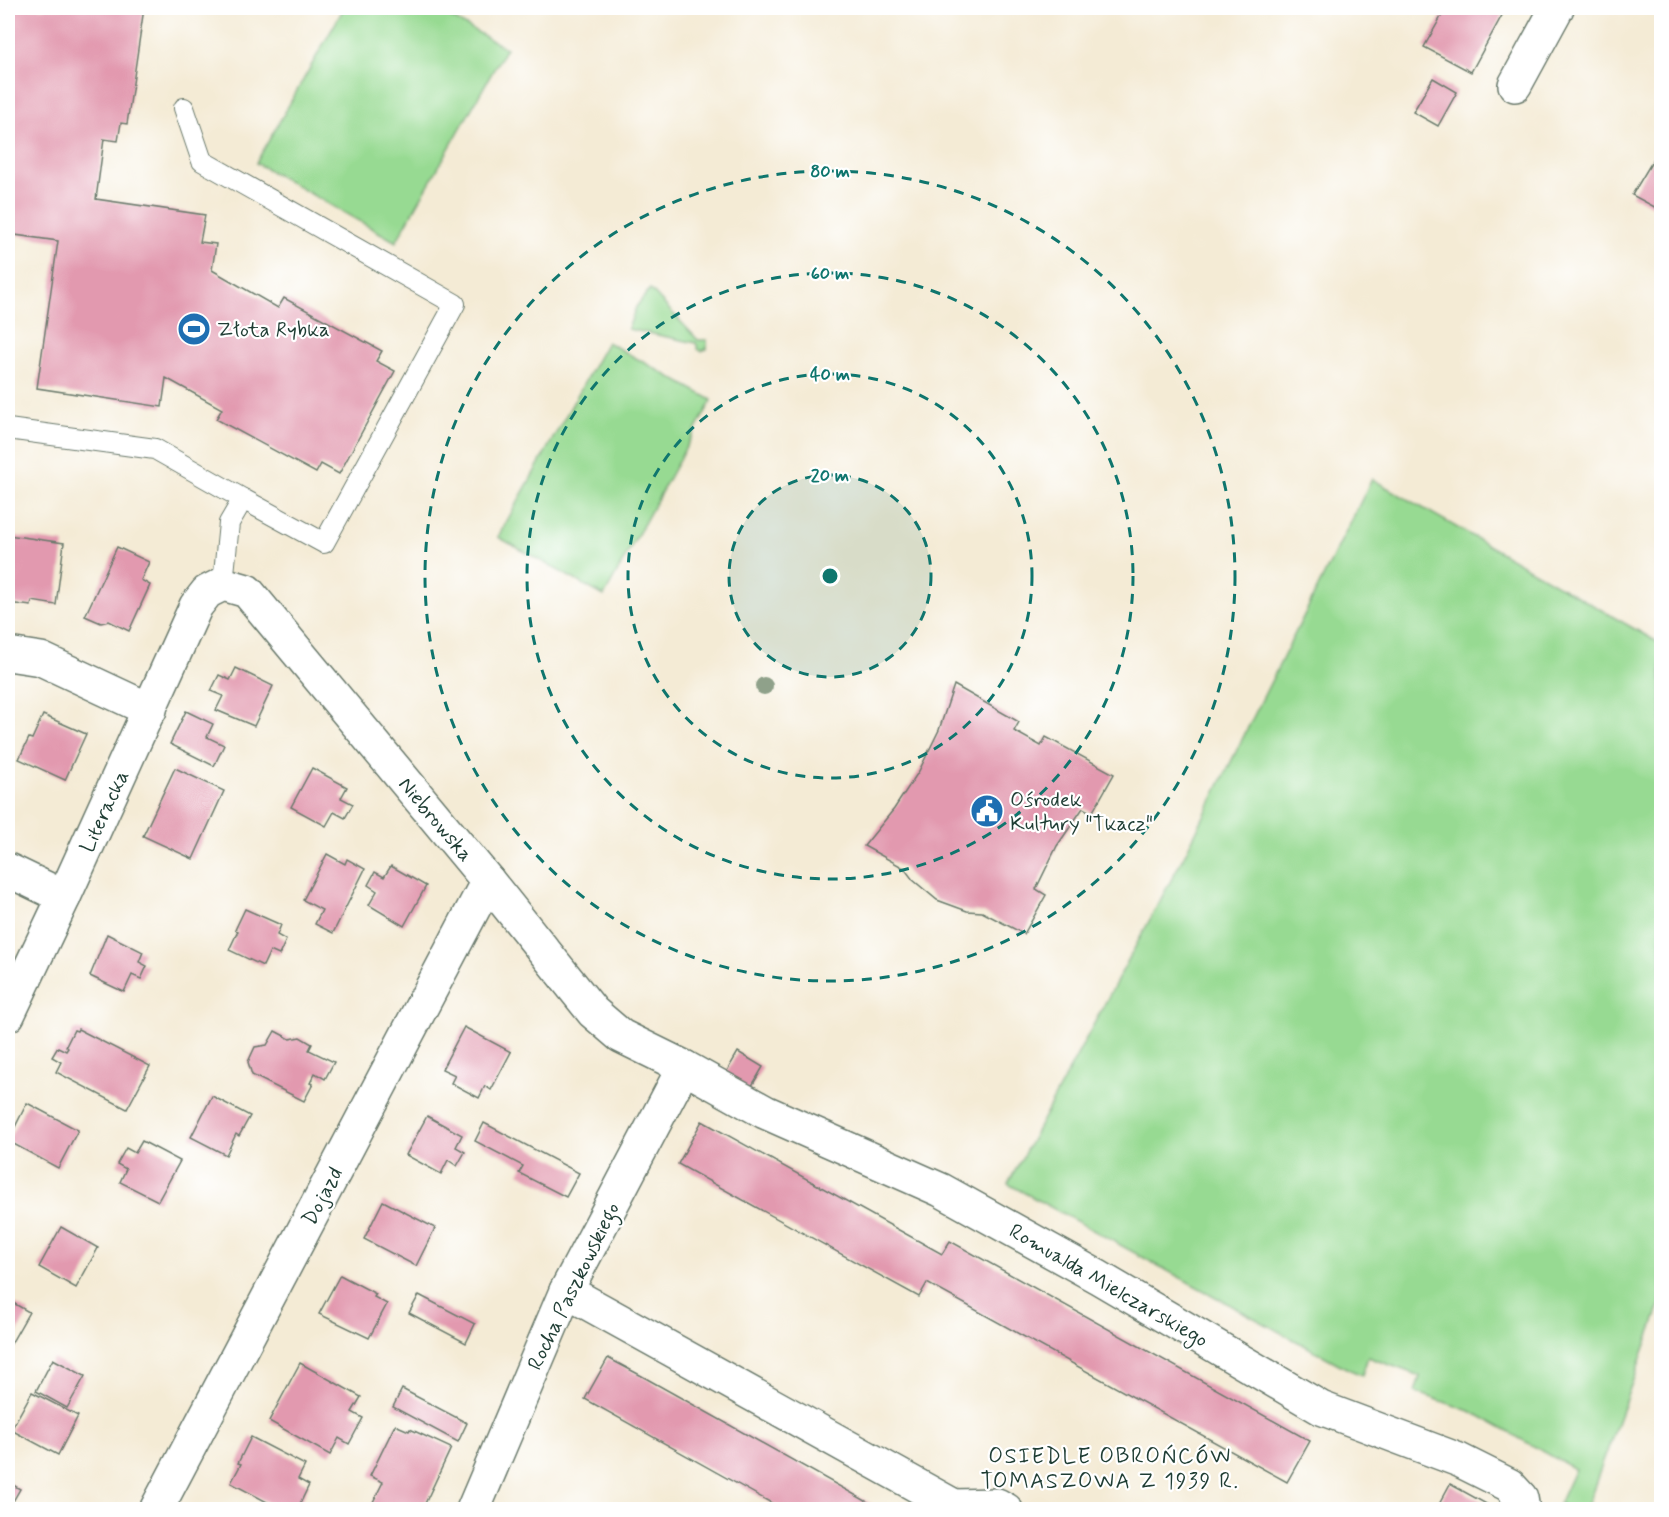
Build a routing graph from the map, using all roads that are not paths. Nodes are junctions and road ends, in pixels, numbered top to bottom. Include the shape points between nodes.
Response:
1 (1557, 8) edge
2 (1515, 85) dead end
3 (184, 108) dead end
4 (8, 429) edge
5 (243, 499) junction
6 (223, 584) junction
7 (8, 654) edge
8 (150, 710) junction
9 (8, 870) edge
10 (488, 882) junction
11 (64, 897) junction
12 (8, 1015) edge
13 (684, 1067) junction
14 (566, 1291) junction
15 (156, 1509) edge
16 (473, 1509) edge
17 (1006, 1509) edge
18 (1523, 1509) edge

1 - 2 street
3 - 5 lane via 202,161 454,304 324,543
4 - 5 lane via 155,449
5 - 6 lane via 229,523
6 - 8 street, Literacka via 207,592 196,606
6 - 10 street, Niebrowska via 247,591
7 - 8 street via 41,659
8 - 11 street, Literacka
9 - 11 street
10 - 13 street, Niebrowska via 593,1012 621,1036
10 - 15 street, Dojazd
11 - 12 street, Literacka
13 - 14 street, Rocha Paszkowskiego
13 - 18 street, Romualda Mielczarskiego via 765,1112 941,1190 1321,1408 1459,1460 1509,1485 1521,1498
14 - 16 street, Rocha Paszkowskiego
14 - 17 street via 954,1506 997,1505

